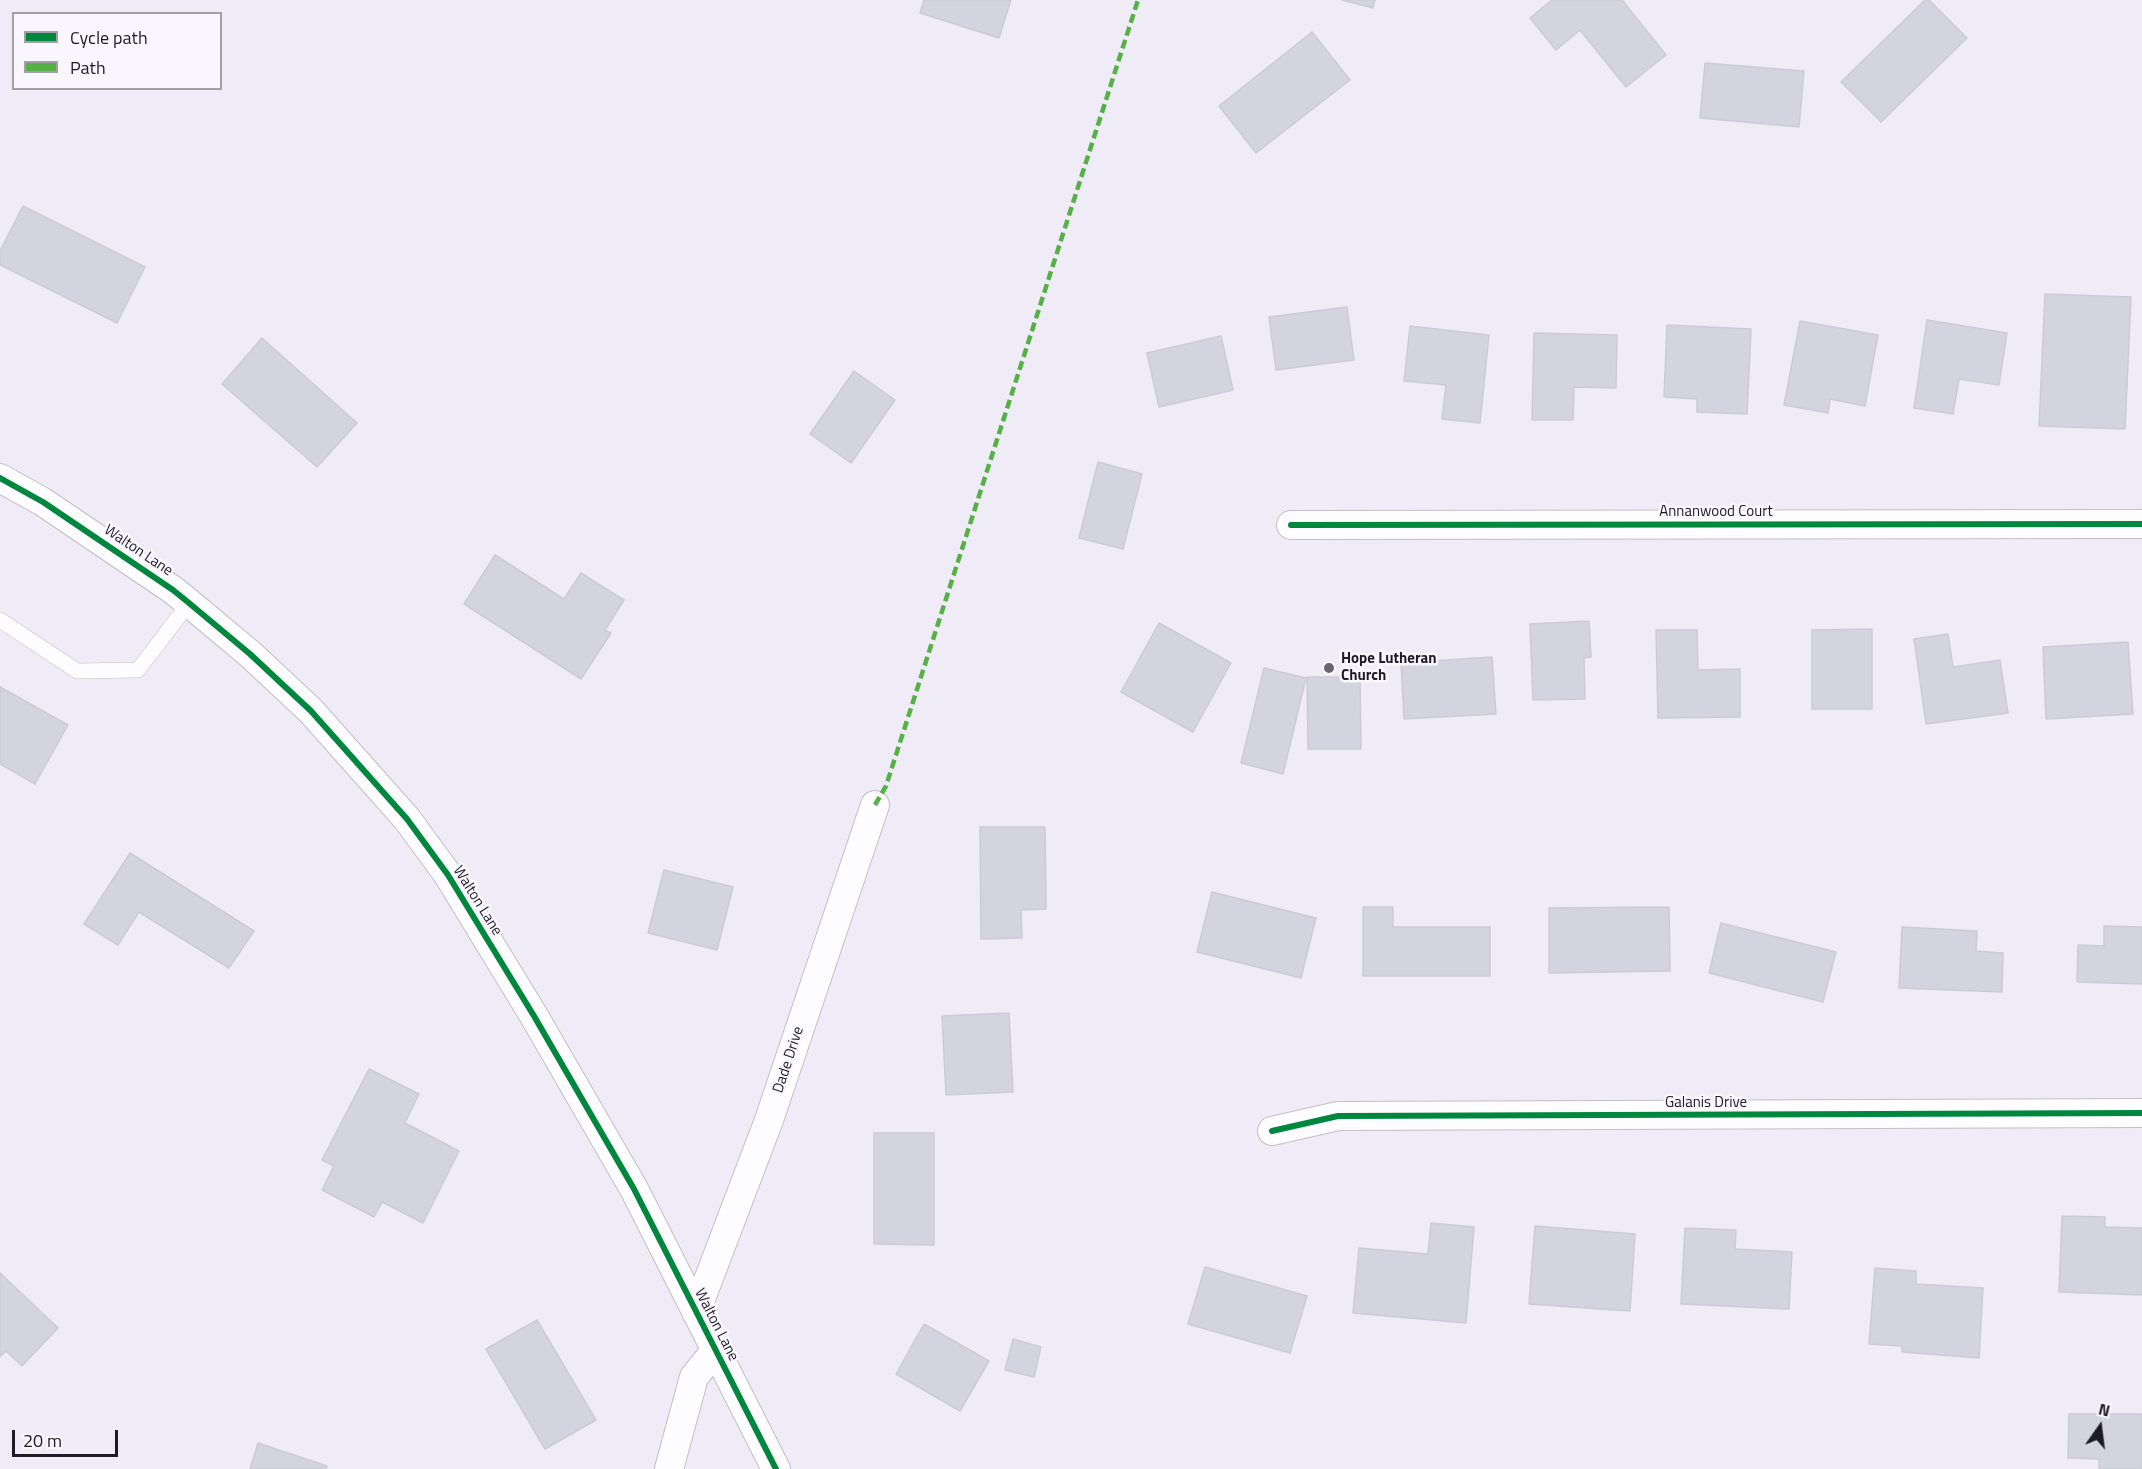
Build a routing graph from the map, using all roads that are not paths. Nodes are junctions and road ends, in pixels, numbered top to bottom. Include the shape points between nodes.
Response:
1 (0, 478) edge
2 (2142, 524) edge
3 (1291, 525) dead end
4 (189, 603) junction
5 (0, 620) edge
6 (875, 805) dead end
7 (2142, 1113) edge
8 (1272, 1131) dead end
9 (696, 1312) junction
10 (715, 1351) junction
11 (669, 1469) edge
12 (776, 1469) edge

1 - 4 street, Walton Lane via 43,502
2 - 3 street, Annanwood Court
4 - 5 lane via 138,670 77,671
4 - 9 street, Walton Lane via 311,711 407,819 448,875 628,1179
6 - 9 street, Dade Drive via 769,1120
7 - 8 street, Galanis Drive via 1338,1116
9 - 10 street, Walton Lane
10 - 11 street via 694,1377
10 - 12 street, Walton Lane

